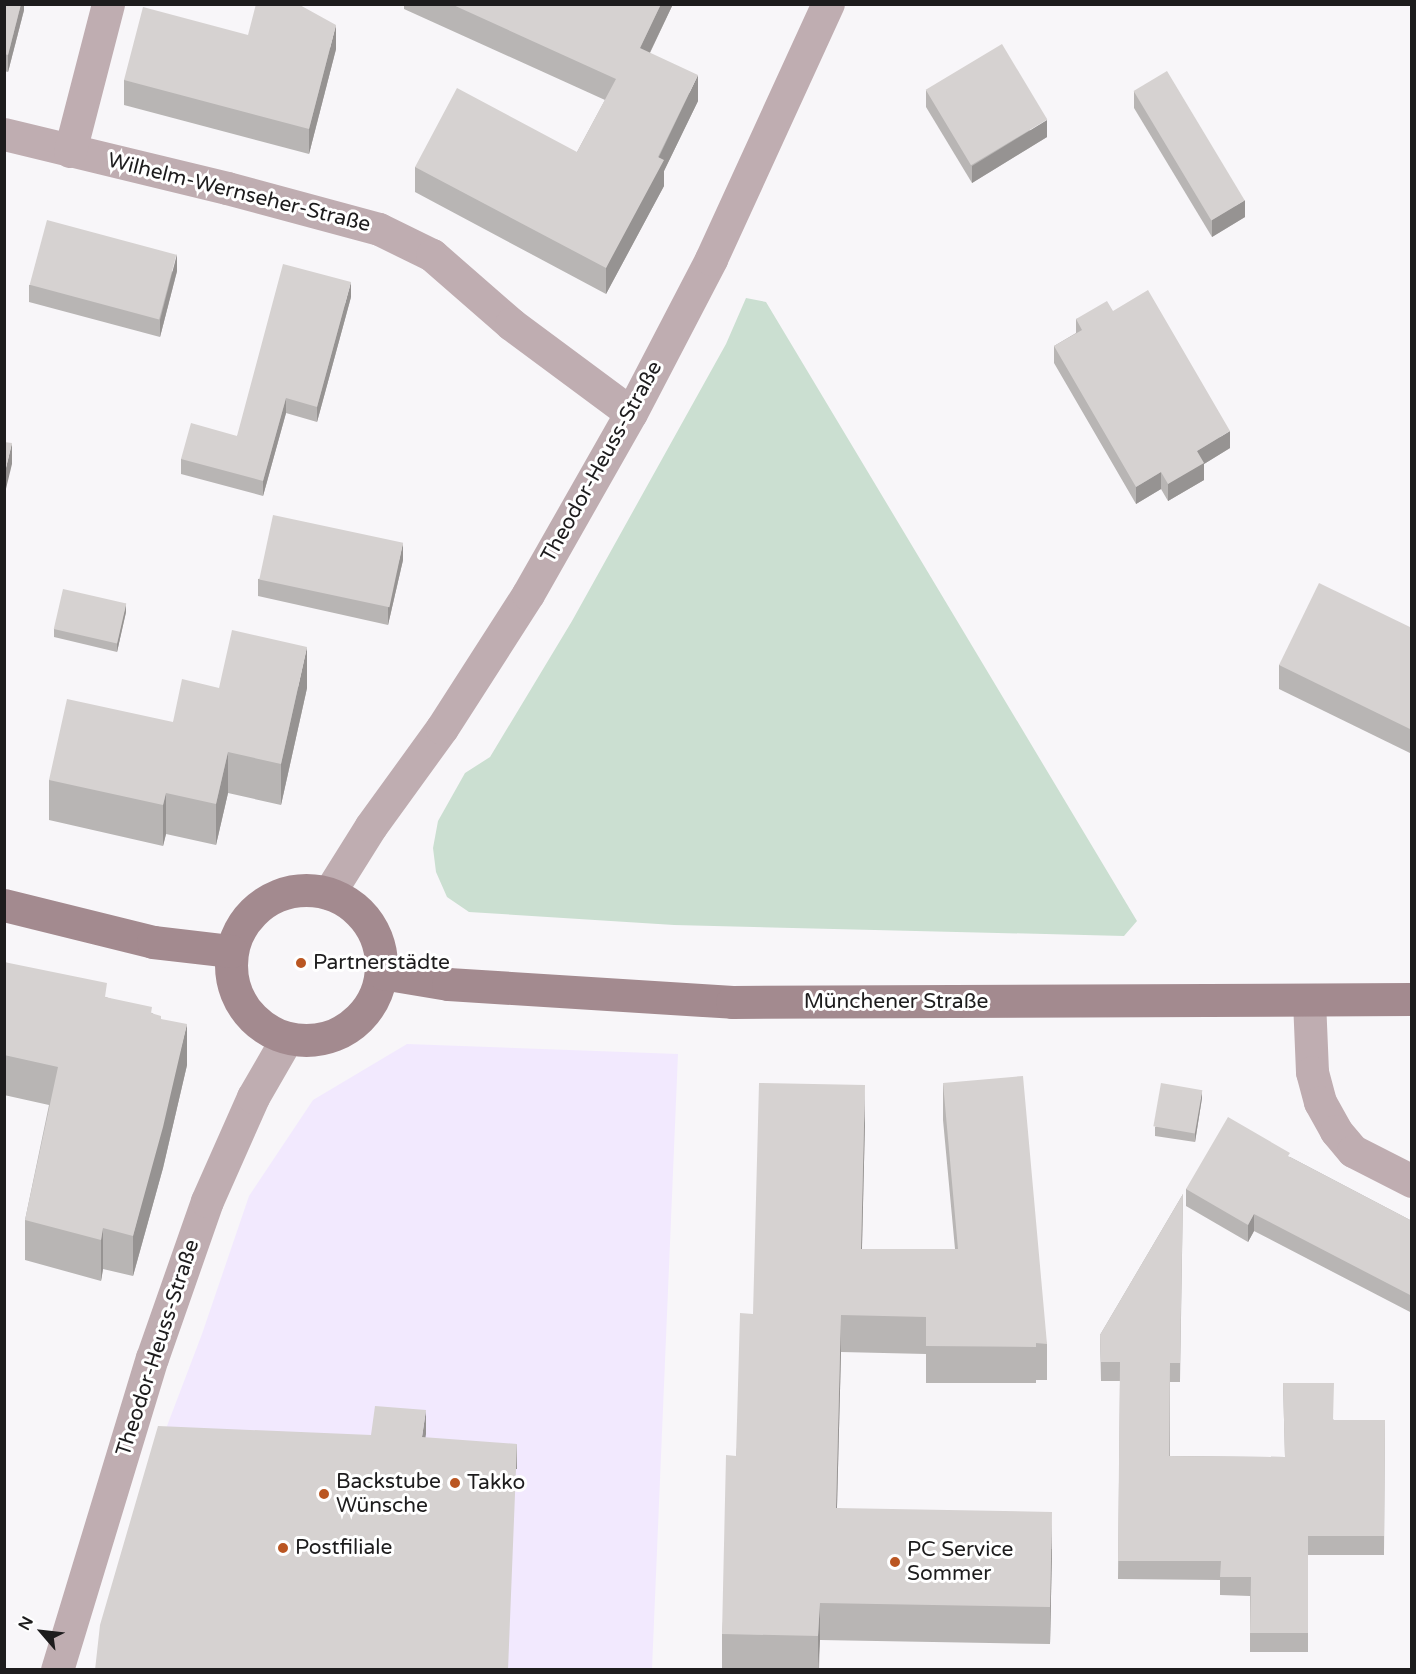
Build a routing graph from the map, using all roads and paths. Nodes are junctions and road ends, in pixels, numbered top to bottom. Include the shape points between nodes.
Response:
1 (108, 4) edge
2 (828, 4) edge
3 (4, 134) edge
4 (70, 151) junction
5 (631, 413) junction
6 (329, 893) junction
7 (4, 905) edge
8 (231, 951) junction
9 (382, 974) junction
10 (1412, 999) edge
11 (1309, 1000) junction
12 (286, 1038) junction
13 (1412, 1181) edge
14 (57, 1670) edge

1 - 4 street
2 - 5 street, Theodor-Heuss-Straße via 711,259
3 - 4 street, Wilhelm-Wernseher-Straße
4 - 5 street, Wilhelm-Wernseher-Straße via 379,229 432,255 511,324
5 - 6 street, Theodor-Heuss-Straße via 528,594
6 - 8 main road via 297,890 268,899 244,921
6 - 9 main road via 353,906 370,926
7 - 8 main road via 153,942
8 - 12 main road via 231,976 240,1003 256,1022
9 - 11 main road, Münchener Straße via 448,984 732,1002
9 - 12 main road via 361,1015 343,1030 312,1040
10 - 11 main road, Münchener Straße
11 - 13 street via 1312,1072 1320,1102 1336,1131 1353,1151
12 - 14 street, Theodor-Heuss-Straße via 253,1097 207,1201 152,1358

